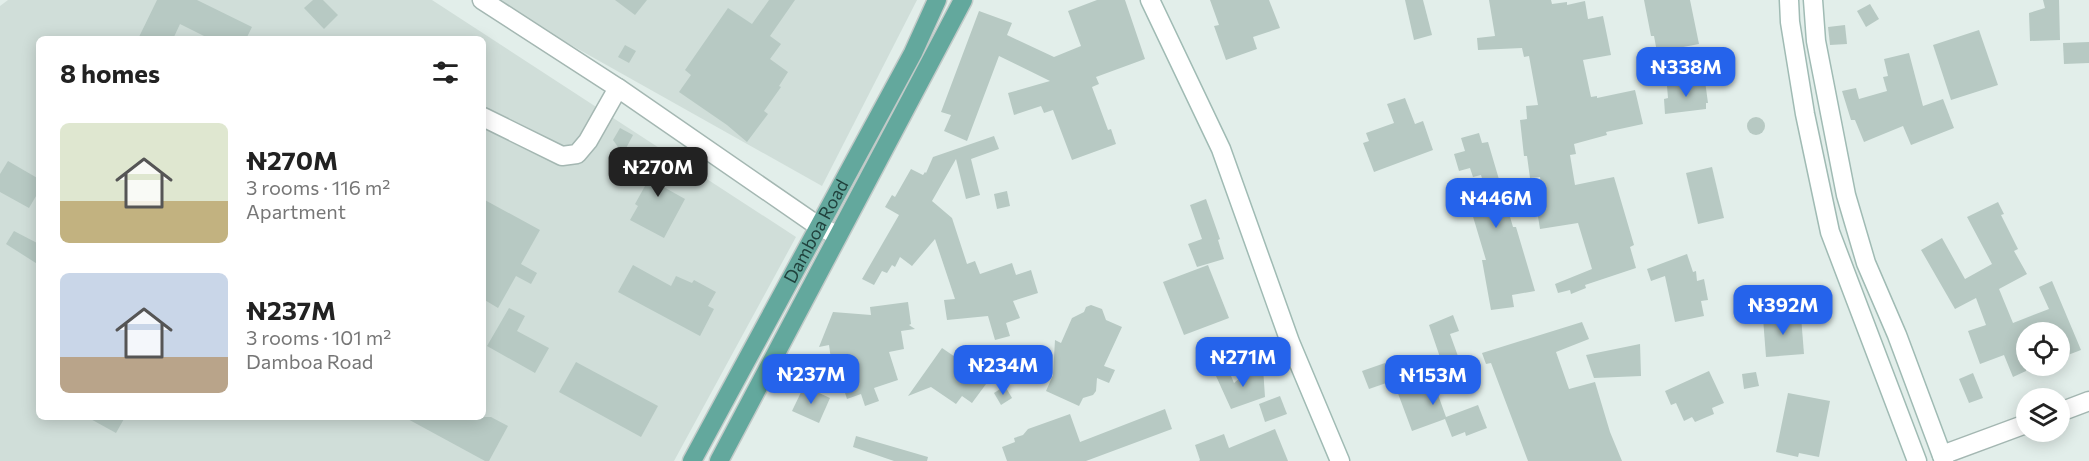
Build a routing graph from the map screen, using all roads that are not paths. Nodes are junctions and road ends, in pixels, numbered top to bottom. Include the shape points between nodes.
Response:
1 (482, 0) edge
2 (937, 0) edge
3 (963, 0) edge
4 (1150, 0) edge
5 (1789, 0) edge
6 (1813, 0) edge
7 (618, 88) junction
8 (486, 118) edge
9 (818, 226) junction
10 (837, 235) junction
11 (2089, 401) edge
12 (2070, 408) edge
13 (2016, 428) edge
14 (1943, 458) edge
15 (692, 461) edge
16 (718, 461) edge
17 (1340, 461) edge
18 (1917, 461) edge

1 - 7 street
2 - 9 main road, Damboa Road via 913,53
3 - 10 main road, Damboa Road
4 - 17 street via 1221,149 1290,342
5 - 18 street via 1805,114 1830,232
6 - 14 street via 1816,40 1846,195 1866,263
7 - 8 street via 577,154 562,156
7 - 9 street
9 - 10 street
9 - 15 main road, Damboa Road
10 - 16 main road, Damboa Road
11 - 12 street
13 - 14 street

